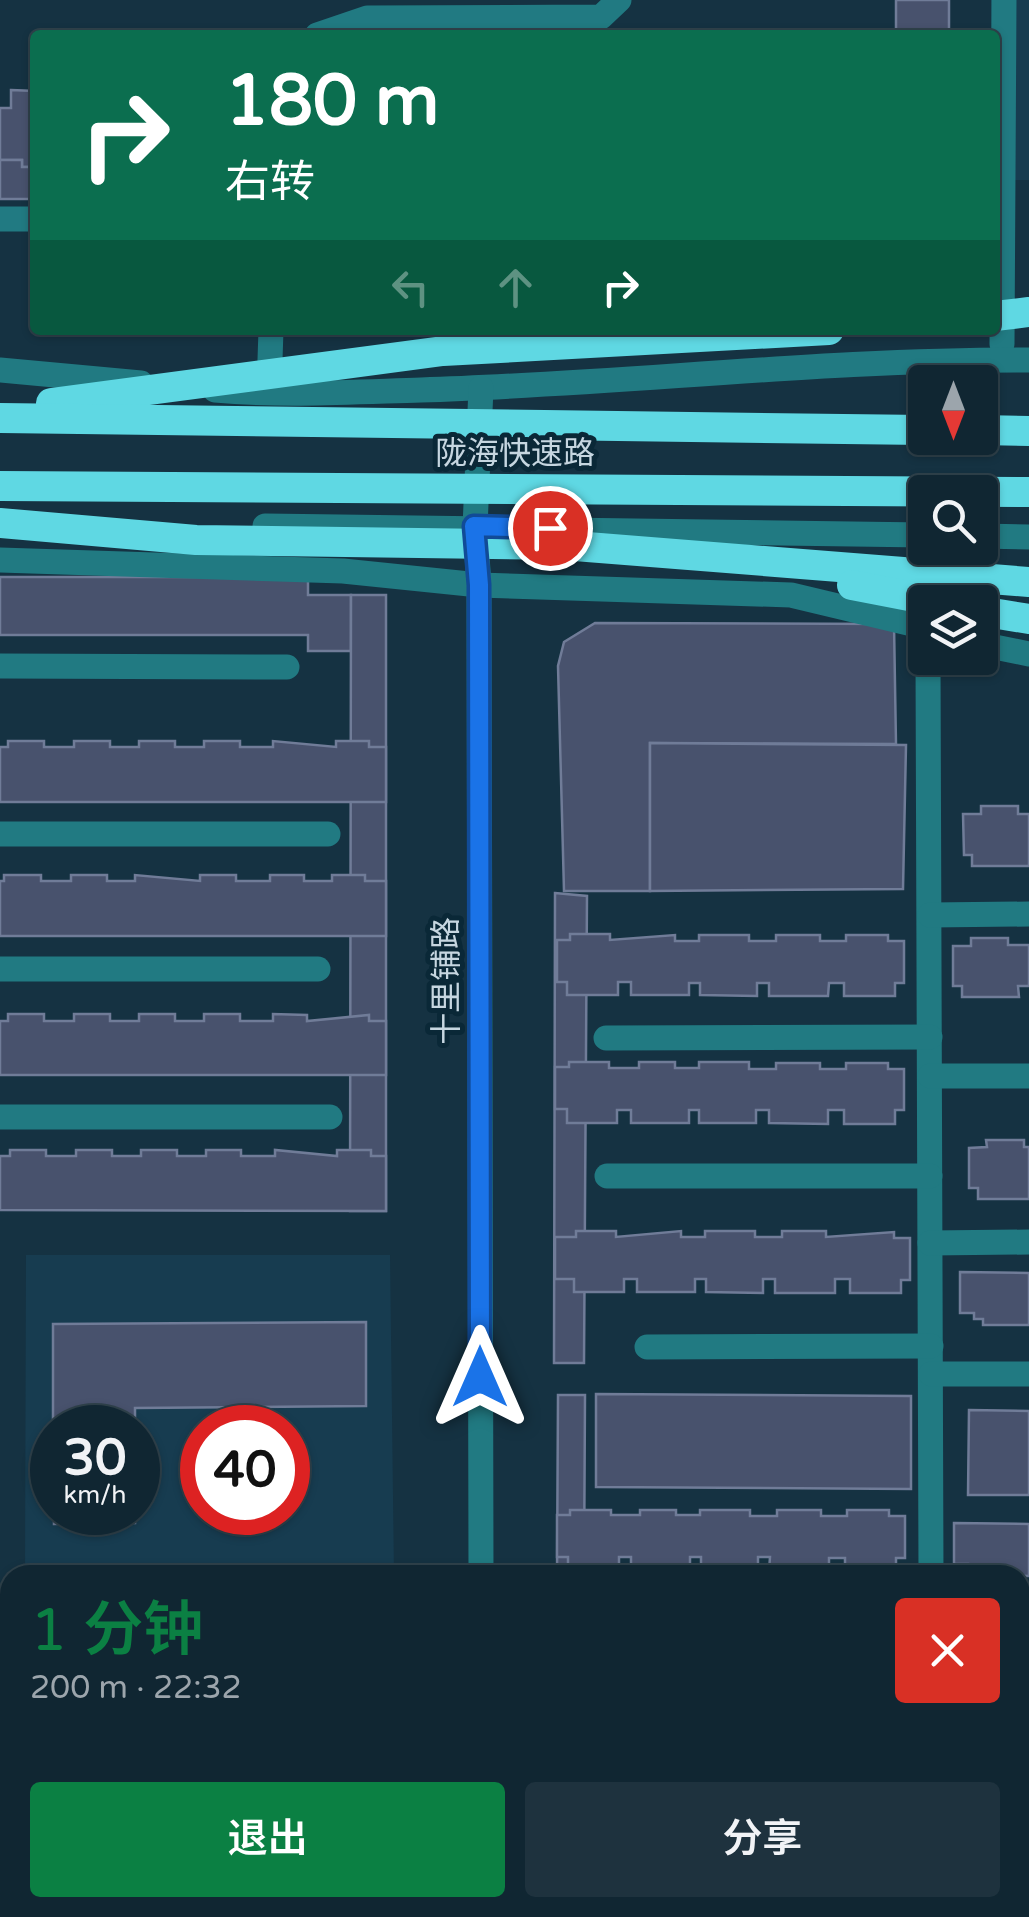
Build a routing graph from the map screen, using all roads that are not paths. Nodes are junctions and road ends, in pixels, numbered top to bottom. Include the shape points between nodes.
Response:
1 (619, 0) edge
2 (1004, 0) edge
3 (332, 30) edge
4 (1017, 149) edge
5 (30, 218) edge
6 (0, 219) edge
7 (1000, 311) edge
8 (1029, 312) edge
9 (1000, 329) edge
10 (1000, 331) edge
11 (271, 335) edge
12 (737, 335) edge
13 (985, 335) edge
14 (1029, 340) edge
15 (920, 360) junction
16 (1029, 360) edge
17 (0, 370) edge
18 (481, 388) junction
19 (269, 394) junction
20 (0, 414) edge
21 (908, 430) edge
22 (998, 430) edge
23 (1029, 431) edge
24 (0, 486) edge
25 (1029, 492) edge
26 (0, 524) edge
27 (474, 526) junction
28 (908, 535) edge
29 (998, 536) edge
30 (1029, 537) edge
31 (701, 559) junction
32 (0, 560) edge
33 (1029, 582) edge
34 (479, 585) junction
35 (908, 596) edge
36 (998, 614) edge
37 (1029, 619) edge
38 (908, 623) edge
39 (998, 648) edge
40 (1029, 654) edge
41 (0, 666) edge
42 (288, 667) dead end
43 (928, 675) edge
44 (0, 834) edge
45 (328, 834) dead end
46 (930, 914) junction
47 (1029, 914) edge
48 (0, 969) edge
49 (318, 969) dead end
50 (930, 1037) junction
51 (606, 1038) dead end
52 (930, 1076) junction
53 (1029, 1076) edge
54 (0, 1117) edge
55 (330, 1117) dead end
56 (607, 1176) dead end
57 (930, 1176) junction
58 (930, 1242) junction
59 (1029, 1242) edge
60 (931, 1346) junction
61 (647, 1347) dead end
62 (931, 1374) junction
63 (1029, 1374) edge
64 (480, 1565) edge
65 (931, 1565) edge

1 - 3 street via 601,17 367,18
2 - 4 street
4 - 7 street
5 - 6 street
8 - 9 highway
10 - 14 street
11 - 19 street
12 - 20 highway via 443,351
13 - 15 street
15 - 16 street
15 - 18 street
17 - 19 street
18 - 19 street
18 - 27 street, 十里铺路
20 - 21 highway, 陇海快速路
22 - 23 highway
24 - 25 highway, 陇海快速路
26 - 27 street
26 - 31 highway via 196,540 459,541
27 - 28 street
27 - 34 street, 十里铺路
29 - 30 street
31 - 33 highway
31 - 35 highway
32 - 34 street via 343,571
34 - 38 street via 791,594
34 - 64 street, 十里铺路
36 - 37 highway
39 - 40 street
41 - 42 street
43 - 46 street
44 - 45 street
46 - 47 street
46 - 50 street
48 - 49 street
50 - 51 street
50 - 52 street
52 - 53 street
52 - 57 street
54 - 55 street
56 - 57 street
57 - 58 street
58 - 59 street
58 - 60 street
60 - 61 street
60 - 62 street
62 - 63 street
62 - 65 street

